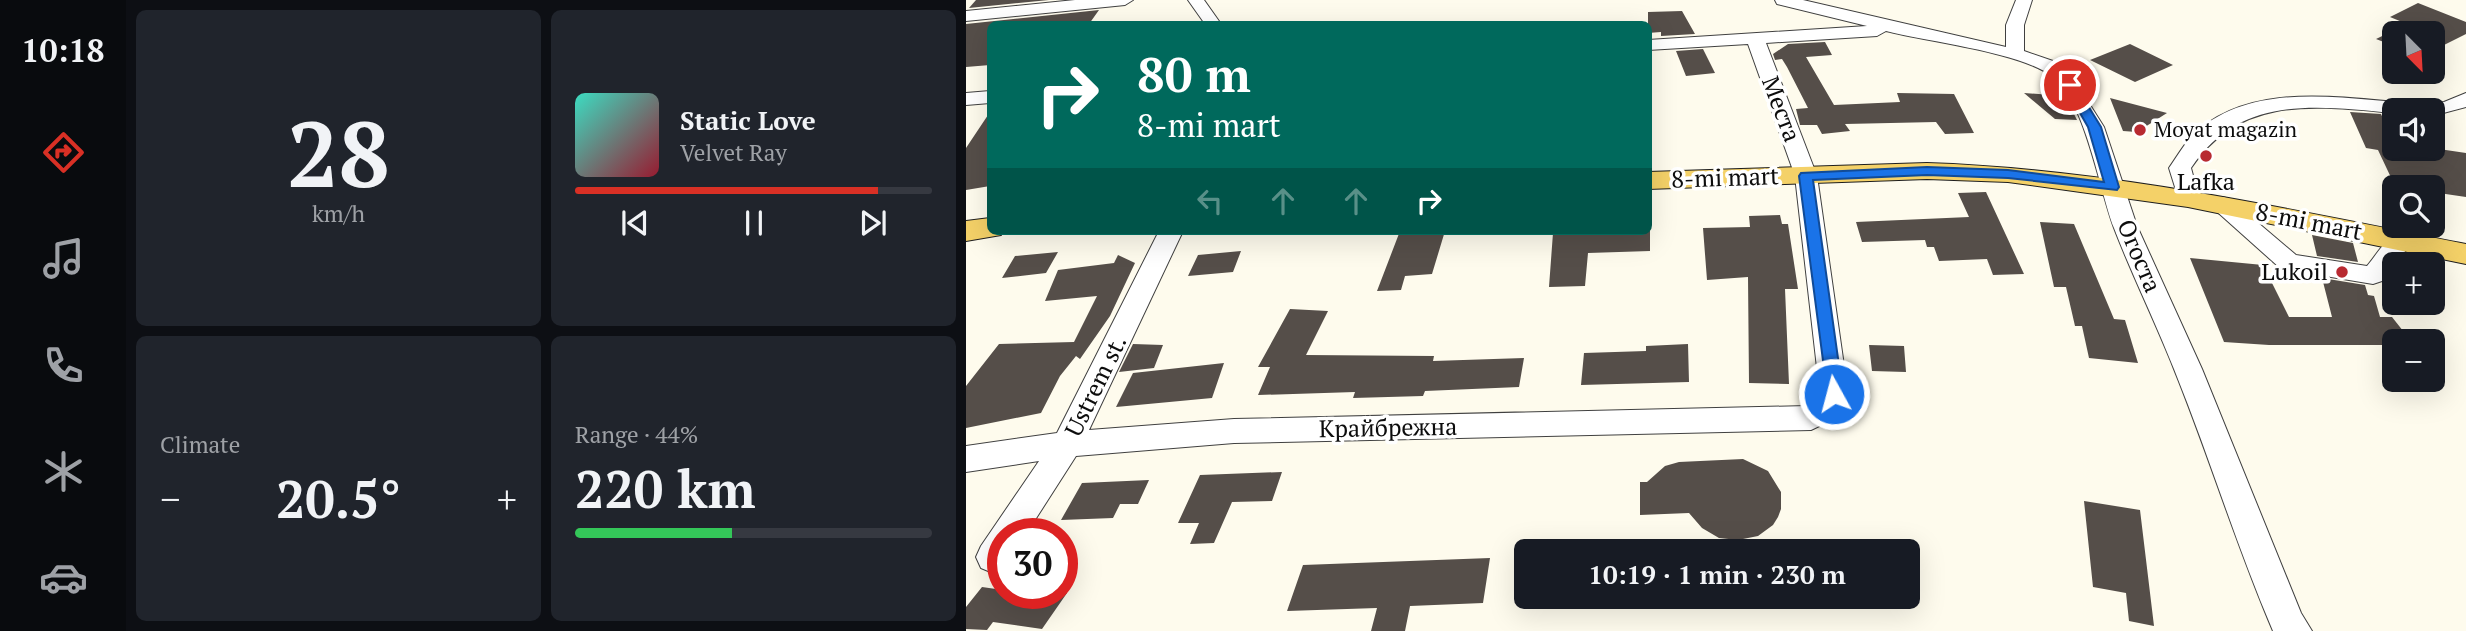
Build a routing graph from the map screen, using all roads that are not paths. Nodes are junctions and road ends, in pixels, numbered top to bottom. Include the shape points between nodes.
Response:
1 (1125, 0) edge
2 (1195, 0) edge
3 (1783, 0) edge
4 (2024, 0) edge
5 (966, 16) edge
6 (1211, 21) edge
7 (1899, 30) junction
8 (1755, 39) junction
9 (1652, 45) edge
10 (2015, 54) junction
11 (987, 97) edge
12 (2466, 99) edge
13 (966, 100) edge
14 (1806, 176) junction
15 (1652, 181) edge
16 (2112, 187) junction
17 (2188, 198) junction
18 (2222, 205) junction
19 (987, 228) edge
20 (966, 231) edge
21 (1169, 235) edge
22 (2401, 240) junction
23 (2466, 254) edge
24 (1811, 418) joint
25 (1067, 444) junction
26 (966, 459) edge
27 (1018, 518) edge
28 (2294, 631) edge

1 - 5 street
2 - 6 street
3 - 7 street, Огоста
4 - 10 street via 2015,26
7 - 8 street
7 - 10 street, Огоста
8 - 9 street
8 - 14 street, Места
10 - 16 street, Огоста via 2046,65 2070,85 2094,127
11 - 13 street
12 - 17 street via 2435,110 2316,101 2271,104 2239,115 2188,150 2180,168
14 - 15 main road, 8-mi mart
14 - 16 main road, 8-mi mart via 1995,173
14 - 24 street, Места via 1834,394 1826,410
16 - 17 main road, 8-mi mart
16 - 28 street, Огоста
17 - 18 main road, 8-mi mart
18 - 22 main road, 8-mi mart
18 - 22 street via 2290,262 2373,275
19 - 20 main road
21 - 25 street, Ustrem st.
22 - 23 main road, 8-mi mart
24 - 25 street, Крайбрежна via 1234,432
25 - 26 street, Крайбрежна
25 - 27 street, Ustrem st.

